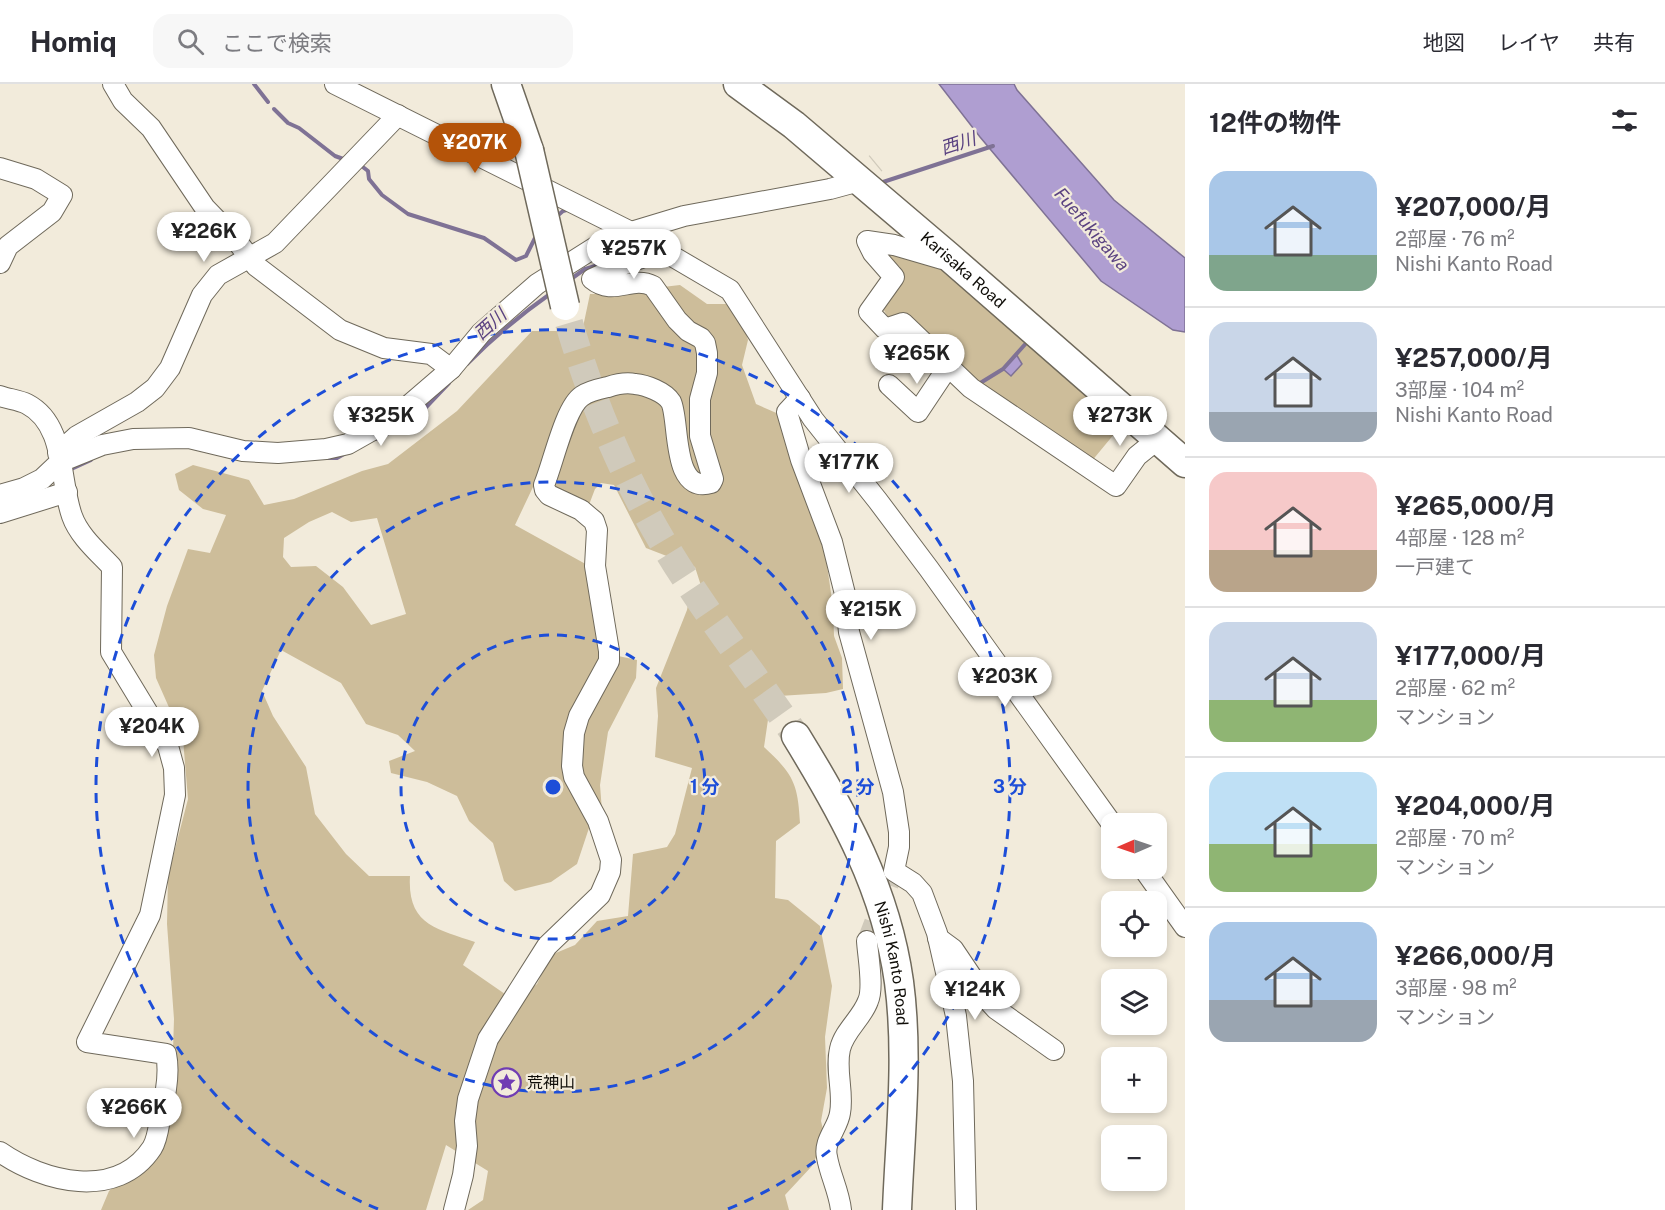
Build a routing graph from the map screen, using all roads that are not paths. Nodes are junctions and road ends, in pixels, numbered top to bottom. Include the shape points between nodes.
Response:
1 (113, 84) edge
2 (334, 84) edge
3 (506, 84) edge
4 (738, 84) edge
5 (398, 115) junction
6 (0, 168) edge
7 (858, 184) junction
8 (627, 231) junction
9 (663, 250) junction
10 (942, 251) junction
11 (249, 257) junction
12 (0, 263) edge
13 (569, 323) tunnel mouth
14 (948, 367) junction
15 (451, 369) junction
16 (889, 385) dead end
17 (0, 396) edge
18 (800, 398) junction
19 (1158, 439) junction
20 (59, 458) junction
21 (1185, 463) edge
22 (67, 492) junction
23 (0, 495) edge
24 (0, 513) edge
25 (796, 736) tunnel mouth
26 (1104, 813) edge
27 (1151, 879) edge
28 (1185, 927) edge
29 (938, 938) junction
30 (867, 941) tunnel mouth
31 (899, 981) junction
32 (903, 1038) junction
33 (1054, 1050) dead end
34 (0, 1152) edge
35 (454, 1210) edge
36 (841, 1210) edge
37 (891, 1210) edge
38 (897, 1210) edge
39 (916, 1210) edge
40 (966, 1210) edge

1 - 11 street via 123,101 151,128 205,208
2 - 5 street
3 - 13 highway, bridge via 529,150
4 - 7 highway, Karisaka Road via 795,125
5 - 8 street
5 - 11 street via 275,243
6 - 12 street via 36,179 62,195 52,212 8,246
7 - 8 street via 684,216
7 - 10 highway, Karisaka Road
8 - 9 street
8 - 15 street via 537,284 481,333
9 - 18 street via 730,290
9 - 35 street via 592,279 601,287 639,283 653,286 677,320 705,344 707,373 700,399 700,436 713,479 711,483 698,483 684,469 678,455 670,400 649,387 623,383 598,389 582,396 568,414 544,485 549,495 581,510 594,521 597,530 595,566 609,661 579,716 572,766 598,821 611,860 610,872 600,895 547,946 488,1039 468,1100 467,1146
10 - 14 street via 942,259 894,245 867,242 894,277 869,312 885,329 903,323
10 - 19 highway, Karisaka Road
11 - 15 street via 340,330 384,348 431,354
11 - 20 street via 218,275 202,295 170,368 155,388 77,436
14 - 16 street via 918,412
14 - 19 street via 971,388 1116,486 1137,456
15 - 20 street via 394,418 348,444 278,453 243,451 189,438 133,439
17 - 20 street via 27,404 42,415 55,435
18 - 26 street
18 - 29 street via 787,412 832,542 845,594 849,632 893,792 899,832 894,871 922,894
19 - 21 highway, Karisaka Road
20 - 22 street
20 - 23 street via 42,479
22 - 24 street
22 - 34 street via 72,517 112,567 111,652 168,746 175,795 150,915 87,1042 166,1054 169,1068 153,1147 134,1167 110,1179 66,1181 18,1165
25 - 31 highway, Nishi Kanto Road via 832,793 861,850 884,914
27 - 28 street
29 - 33 street via 953,950 996,1009
29 - 40 street via 961,1049
30 - 36 street via 869,1001 841,1045 840,1117 827,1144 826,1155
31 - 32 highway, Nishi Kanto Road
31 - 39 highway via 914,1072
32 - 37 highway
32 - 38 highway, Nishi Kanto Road

